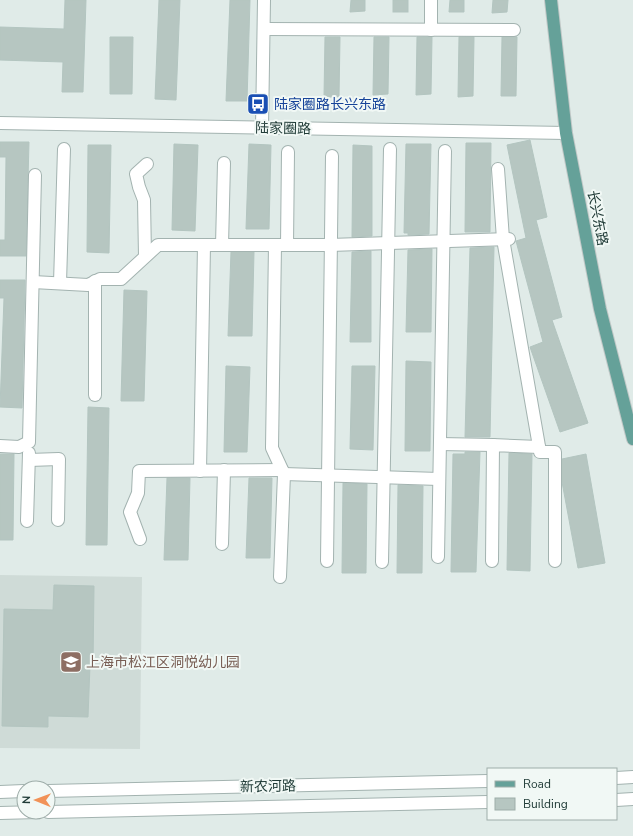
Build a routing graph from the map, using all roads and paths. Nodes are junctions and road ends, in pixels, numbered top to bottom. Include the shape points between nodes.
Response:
1 (264, 0) edge
2 (431, 0) edge
3 (551, 0) edge
4 (264, 29) junction
5 (430, 30) junction
6 (514, 30) dead end
7 (0, 123) edge
8 (262, 127) junction
9 (566, 132) junction
10 (64, 148) dead end
11 (390, 149) dead end
12 (445, 151) dead end
13 (288, 152) dead end
14 (332, 156) dead end
15 (224, 163) dead end
16 (147, 164) dead end
17 (498, 169) dead end
18 (35, 175) dead end
19 (506, 239) junction
20 (444, 241) junction
21 (388, 243) junction
22 (204, 245) junction
23 (222, 245) junction
24 (281, 245) junction
25 (330, 245) junction
26 (145, 256) junction
27 (95, 281) junction
28 (33, 282) junction
29 (60, 284) junction
30 (95, 395) dead end
31 (633, 439) edge
32 (29, 442) junction
33 (440, 444) junction
34 (493, 445) junction
35 (0, 446) edge
36 (539, 447) junction
37 (29, 460) junction
38 (224, 470) junction
39 (200, 471) junction
40 (283, 472) junction
41 (328, 476) junction
42 (384, 477) junction
43 (439, 479) junction
44 (58, 520) dead end
45 (27, 522) dead end
46 (140, 539) dead end
47 (222, 544) dead end
48 (438, 557) dead end
49 (327, 561) dead end
50 (492, 561) dead end
51 (555, 561) dead end
52 (382, 562) dead end
53 (280, 576) dead end
54 (633, 777) edge
55 (617, 778) edge
56 (487, 781) edge
57 (56, 790) edge
58 (16, 791) edge
59 (0, 792) edge
60 (633, 799) edge
61 (617, 800) edge
62 (487, 802) edge
63 (56, 812) edge
64 (0, 813) edge
65 (16, 813) edge

1 - 4 street
2 - 5 street
3 - 9 main road, 长兴东路
4 - 5 street
4 - 8 street
5 - 6 street
7 - 8 street, 陆家圈路
8 - 9 street, 陆家圈路
9 - 31 main road, 长兴东路 via 600,309
10 - 29 street
11 - 21 street
12 - 20 street
13 - 24 street
14 - 25 street
15 - 23 street
16 - 26 street via 136,174 144,200
17 - 19 street
18 - 28 street
19 - 20 street
19 - 36 street
20 - 21 street
20 - 33 street
21 - 25 street
21 - 42 street
22 - 23 street
22 - 26 street via 158,245
22 - 39 street
23 - 24 street
24 - 25 street
24 - 40 street via 272,448
25 - 41 street
26 - 27 street via 121,279
27 - 29 street via 88,285
27 - 30 street
28 - 29 street
28 - 32 street
32 - 35 street via 19,447
32 - 37 street
33 - 34 street
33 - 43 street
34 - 36 street
34 - 50 street
36 - 51 street via 540,452 555,452
37 - 44 street via 59,459
37 - 45 street
38 - 39 street
38 - 40 street
38 - 47 street
39 - 46 street via 139,471 138,493 130,512
40 - 41 street
40 - 53 street
41 - 42 street
41 - 49 street
42 - 43 street
42 - 52 street
43 - 48 street
54 - 55 street
56 - 57 street, 新农河路
58 - 59 street
60 - 61 street
62 - 63 street, 新农河路
64 - 65 street

